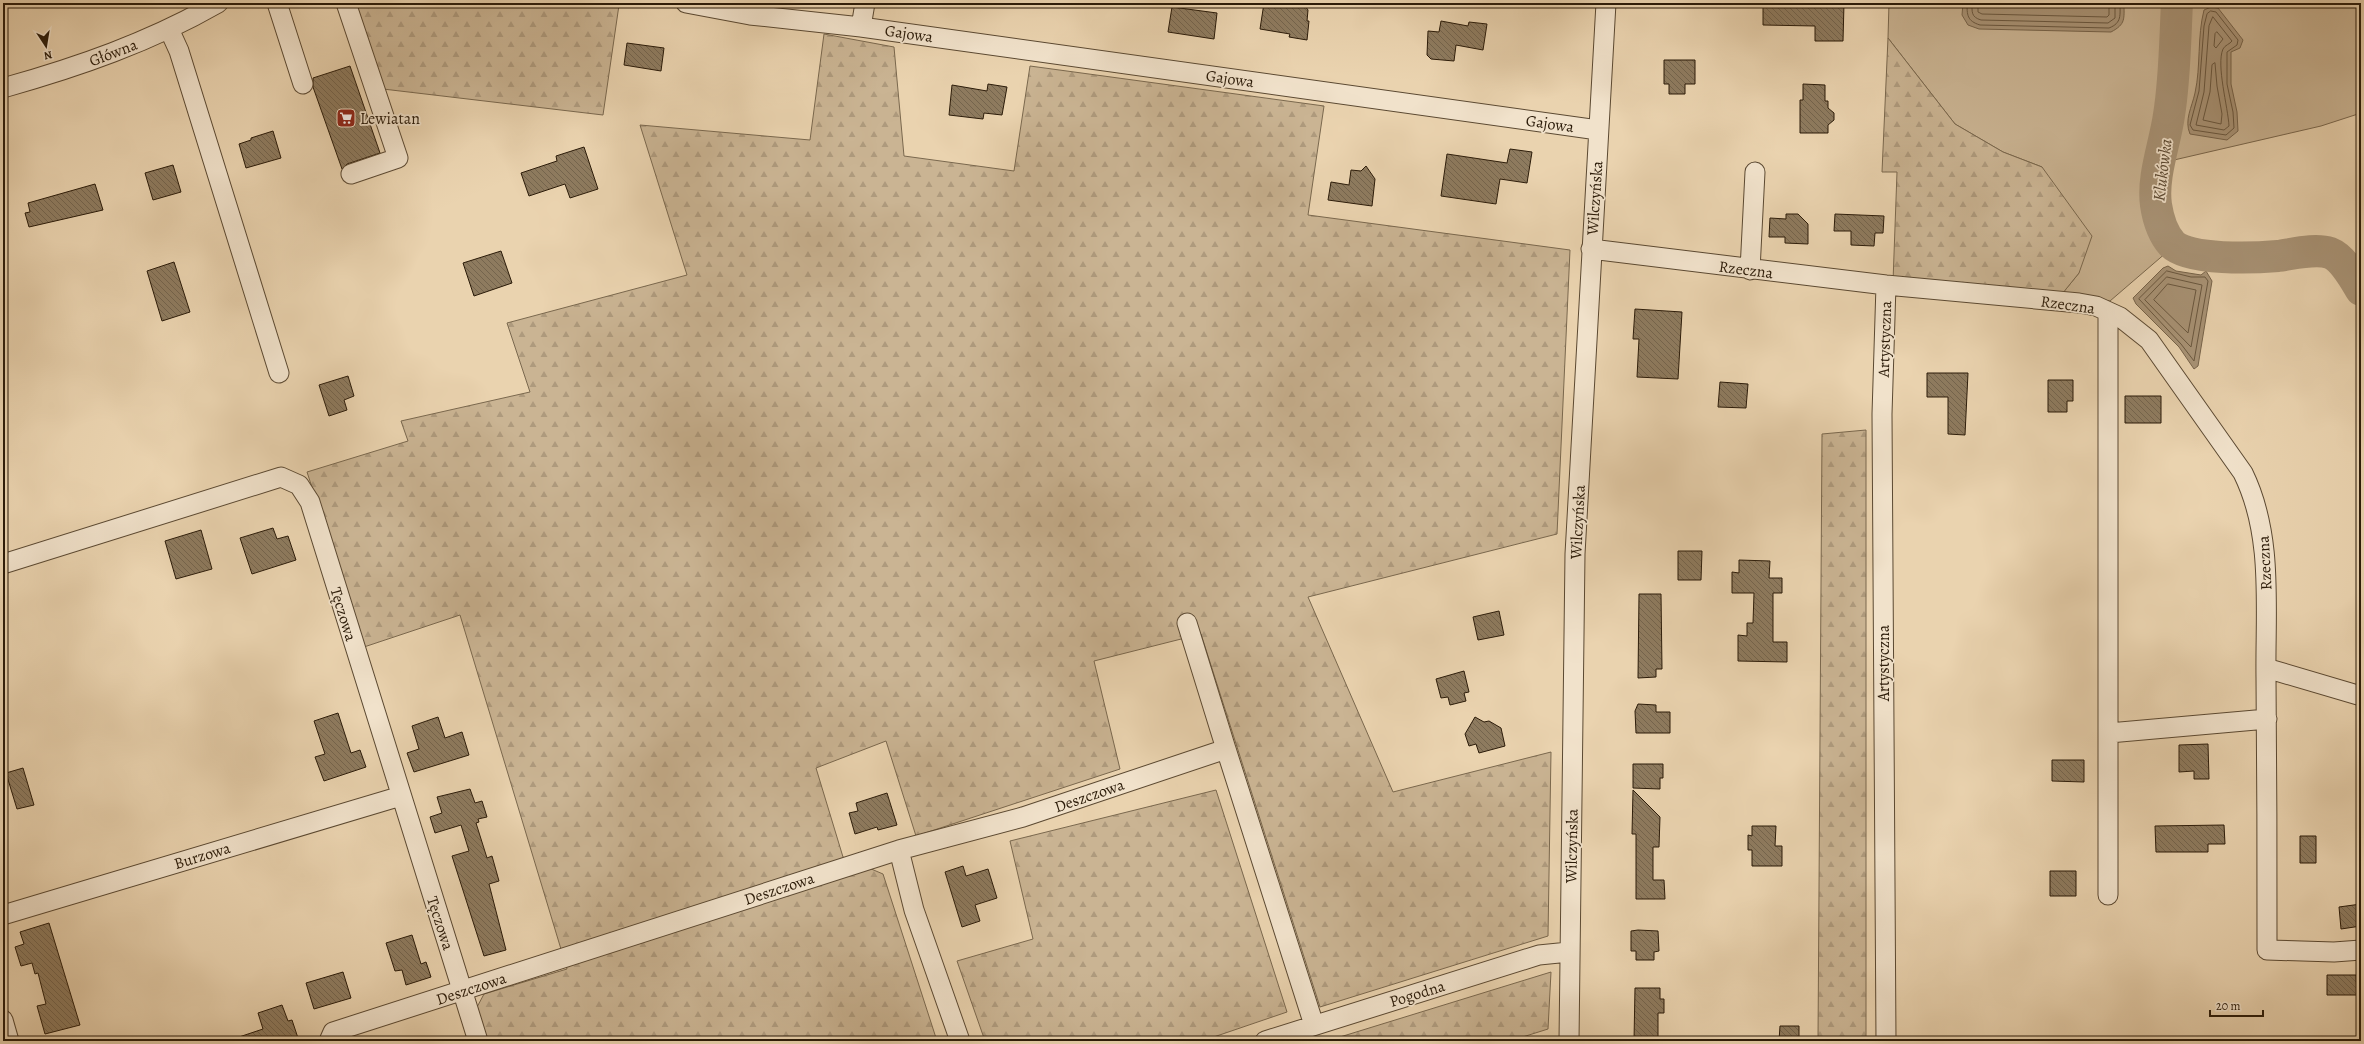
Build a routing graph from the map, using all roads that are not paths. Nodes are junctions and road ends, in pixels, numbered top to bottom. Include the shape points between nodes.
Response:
1 (218, 3) edge
2 (277, 3) edge
3 (346, 3) edge
4 (686, 3) edge
5 (865, 3) edge
6 (1606, 3) edge
7 (192, 10) edge
8 (861, 27) junction
9 (169, 29) junction
10 (303, 84) dead end
11 (3, 88) edge
12 (1598, 130) junction
13 (1755, 172) dead end
14 (351, 174) dead end
15 (1591, 249) junction
16 (1750, 270) junction
17 (1886, 286) junction
18 (2108, 312) junction
19 (279, 373) dead end
20 (3, 564) edge
21 (1187, 623) dead end
22 (2266, 668) junction
23 (2361, 696) edge
24 (2267, 718) junction
25 (2109, 733) junction
26 (1226, 749) junction
27 (401, 796) junction
28 (899, 850) junction
29 (2108, 895) dead end
30 (3, 915) edge
31 (2361, 950) edge
32 (1570, 952) junction
33 (463, 991) junction
34 (3, 1020) edge
35 (1314, 1025) junction
36 (331, 1036) edge
37 (9, 1041) edge
38 (478, 1041) edge
39 (960, 1041) edge
40 (1265, 1041) edge
41 (1569, 1041) edge
42 (1886, 1041) edge

1 - 7 street, Główna
2 - 10 street
3 - 14 street via 398,158
4 - 8 street, Gajowa via 750,15
5 - 8 street, Gajowa
6 - 12 street, Wilczyńska
7 - 9 street, Główna
8 - 12 street, Gajowa
9 - 11 street, Główna via 92,62
9 - 19 street via 182,58
12 - 15 street, Wilczyńska
13 - 16 street
15 - 16 street, Rzeczna
15 - 32 street, Wilczyńska via 1575,554
16 - 17 street, Rzeczna
17 - 18 street, Rzeczna via 2079,303
17 - 42 street, Artystyczna via 1882,422
18 - 22 street, Rzeczna via 2120,317 2149,340 2242,473 2252,492 2264,536
18 - 25 street
20 - 27 street, Tęczowa via 281,478 299,485 310,502
21 - 26 street
22 - 23 street
22 - 24 street, Rzeczna
24 - 25 street
24 - 31 street, Rzeczna via 2267,950
25 - 29 street
26 - 28 street, Deszczowa via 1023,817
26 - 35 street
27 - 30 street, Burzowa
27 - 33 street, Tęczowa
28 - 33 street, Deszczowa
28 - 39 street via 914,910
32 - 35 street, Pogodna via 1539,955
32 - 41 street, Wilczyńska
33 - 36 street, Deszczowa
33 - 38 street, Tęczowa
34 - 37 street
35 - 40 street, Pogodna

